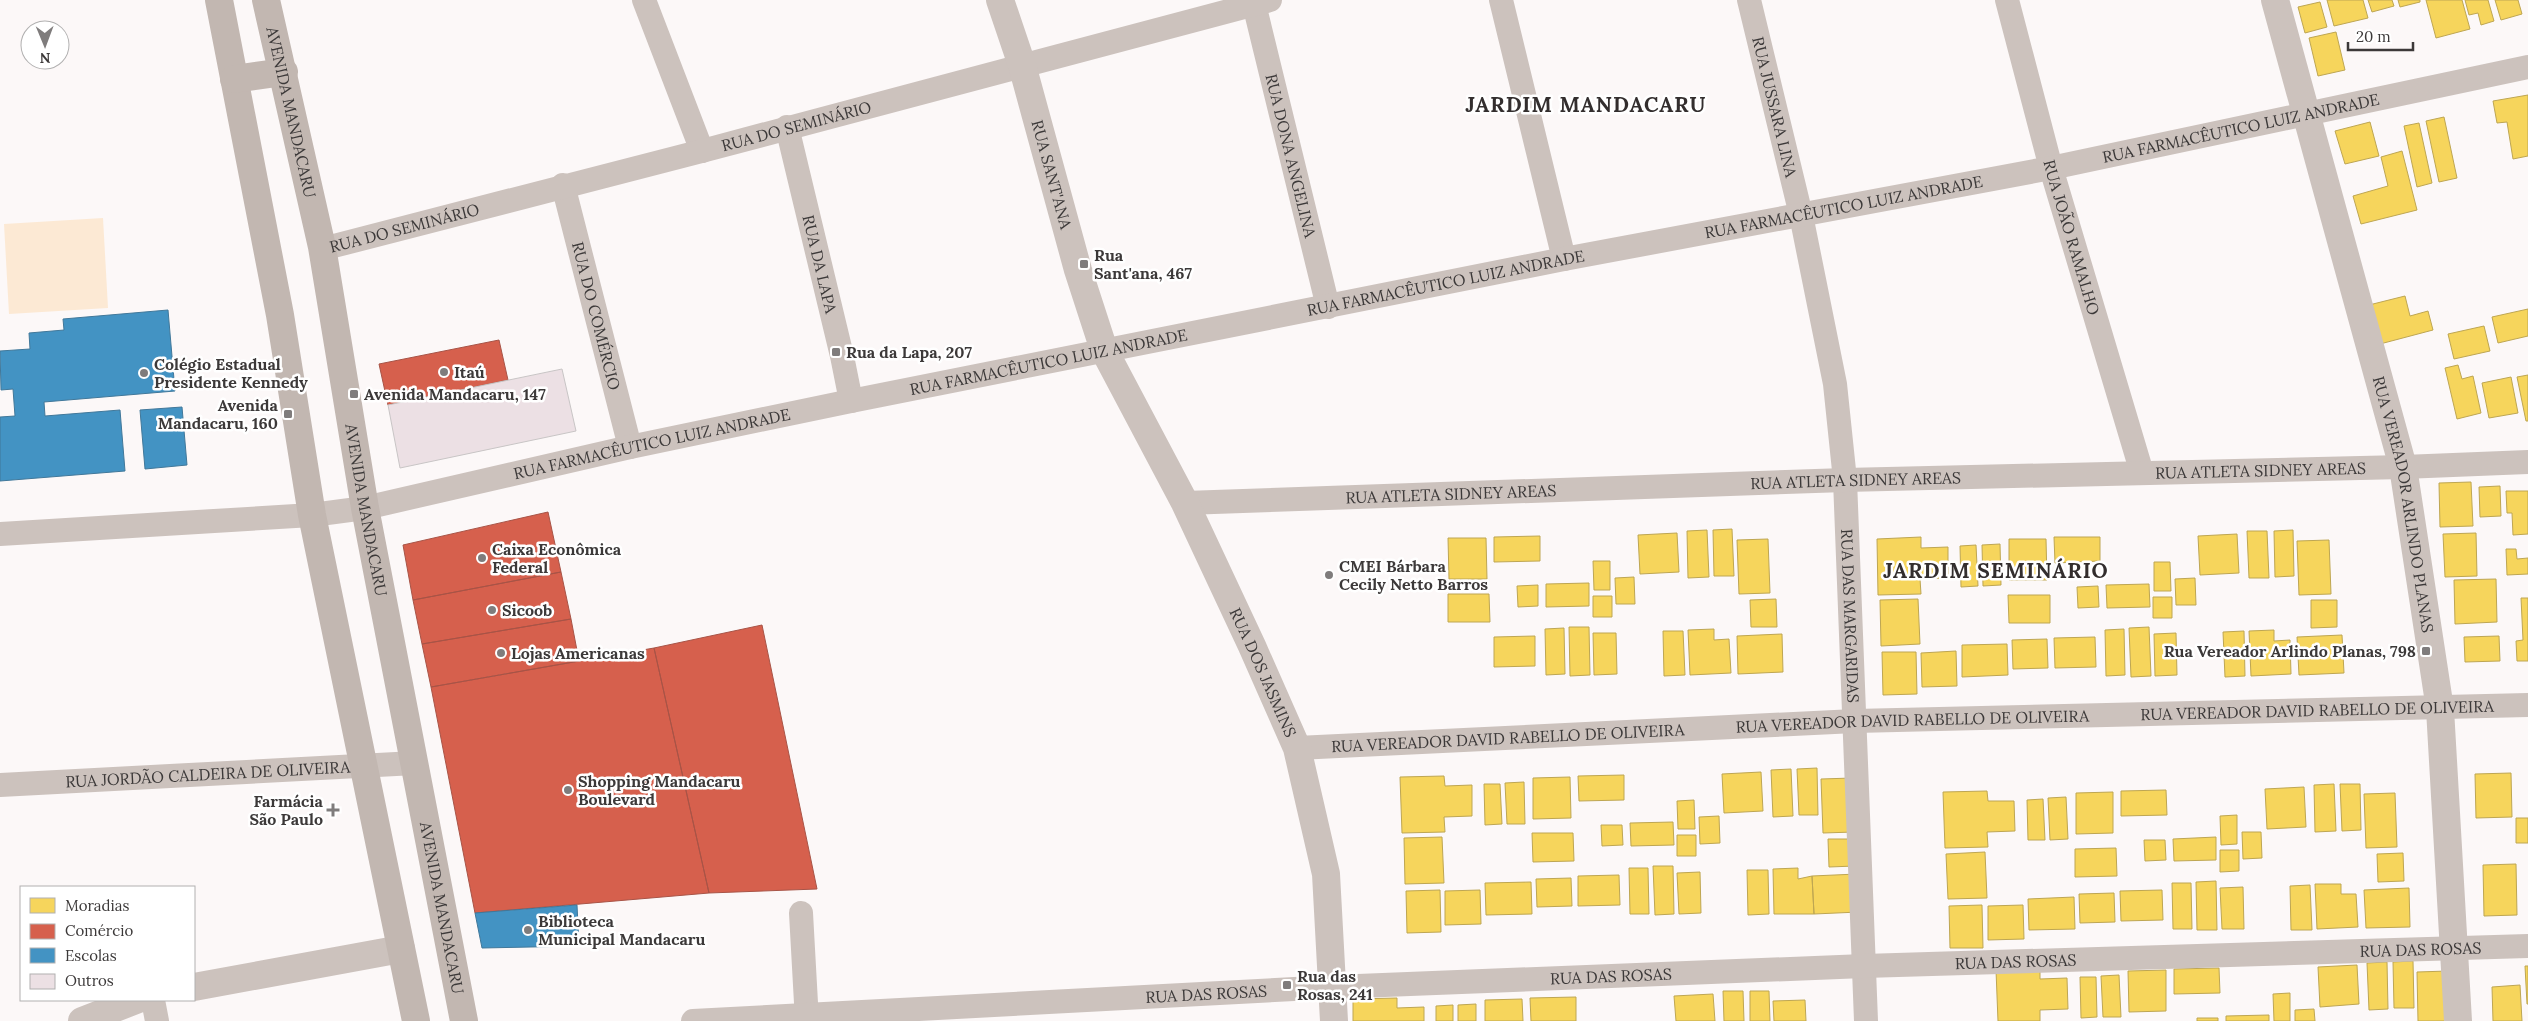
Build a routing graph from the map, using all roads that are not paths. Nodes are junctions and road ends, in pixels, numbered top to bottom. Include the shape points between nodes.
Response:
1 (219, 0) edge
2 (266, 0) edge
3 (644, 0) edge
4 (1000, 0) edge
5 (1501, 0) edge
6 (1749, 0) edge
7 (2007, 0) edge
8 (2275, 0) edge
9 (1262, 2) edge
10 (1022, 65) junction
11 (2528, 67) edge
12 (284, 72) junction
13 (234, 79) junction
14 (2306, 115) junction
15 (787, 127) junction
16 (702, 151) junction
17 (2052, 168) junction
18 (563, 186) junction
19 (1801, 214) junction
20 (322, 249) junction
21 (1564, 259) junction
22 (1328, 307) junction
23 (1104, 350) junction
24 (851, 402) junction
25 (630, 447) junction
26 (2528, 462) edge
27 (2403, 468) junction
28 (2142, 473) junction
29 (1845, 480) junction
30 (1185, 503) junction
31 (365, 508) junction
32 (312, 515) junction
33 (0, 534) edge
34 (2528, 705) edge
35 (2440, 709) junction
36 (1856, 721) junction
37 (1297, 748) junction
38 (414, 763) junction
39 (363, 767) junction
40 (0, 785) edge
41 (800, 913) dead end
42 (2528, 946) edge
43 (401, 949) junction
44 (2456, 950) junction
45 (1864, 966) junction
46 (195, 987) edge
47 (1333, 987) junction
48 (133, 1001) edge
49 (153, 1001) edge
50 (807, 1018) edge
51 (82, 1021) edge
52 (157, 1021) edge
53 (416, 1021) edge
54 (464, 1021) edge
55 (693, 1021) edge
56 (1334, 1021) edge
57 (1866, 1021) edge
58 (2458, 1021) edge

1 - 13 main road
2 - 12 main road, AVENIDA MANDACARU
3 - 16 street
4 - 10 street, RUA SANT'ANA
5 - 21 street
6 - 19 street, RUA JUSSARA LINA
7 - 17 street, RUA JOÃO RAMALHO
8 - 14 street, RUA VEREADOR ARLINDO PLANAS
9 - 10 street, RUA DO SEMINÁRIO
9 - 22 street, RUA DONA ANGELINA
10 - 15 street, RUA DO SEMINÁRIO
10 - 23 street, RUA SANT'ANA via 1078,270
11 - 14 street, RUA FARMACÊUTICO LUIZ ANDRADE
12 - 13 main road
12 - 20 main road, AVENIDA MANDACARU
13 - 32 main road via 280,315
14 - 17 street, RUA FARMACÊUTICO LUIZ ANDRADE
14 - 27 street, RUA VEREADOR ARLINDO PLANAS
15 - 16 street, RUA DO SEMINÁRIO
15 - 24 street, RUA DA LAPA
16 - 18 street, RUA DO SEMINÁRIO
17 - 19 street, RUA FARMACÊUTICO LUIZ ANDRADE
17 - 28 street, RUA JOÃO RAMALHO
18 - 20 street, RUA DO SEMINÁRIO
18 - 25 street, RUA DO COMÉRCIO
19 - 21 street, RUA FARMACÊUTICO LUIZ ANDRADE
19 - 29 street, RUA DAS MARGARIDAS via 1835,384
20 - 31 main road, AVENIDA MANDACARU
21 - 22 street, RUA FARMACÊUTICO LUIZ ANDRADE
22 - 23 street, RUA FARMACÊUTICO LUIZ ANDRADE
23 - 24 street, RUA FARMACÊUTICO LUIZ ANDRADE
23 - 30 street, RUA DOS JASMINS
24 - 25 street, RUA FARMACÊUTICO LUIZ ANDRADE
25 - 31 street, RUA FARMACÊUTICO LUIZ ANDRADE
26 - 27 street, RUA ATLETA SIDNEY AREAS
27 - 28 street, RUA ATLETA SIDNEY AREAS
27 - 35 street, RUA VEREADOR ARLINDO PLANAS
28 - 29 street, RUA ATLETA SIDNEY AREAS
29 - 30 street, RUA ATLETA SIDNEY AREAS
29 - 36 street, RUA DAS MARGARIDAS
30 - 37 street, RUA DOS JASMINS
31 - 32 street, RUA FARMACÊUTICO LUIZ ANDRADE
31 - 38 main road, AVENIDA MANDACARU
32 - 33 street, RUA FARMACÊUTICO LUIZ ANDRADE
32 - 39 main road
34 - 35 street, RUA VEREADOR DAVID RABELLO DE OLIVEIRA
35 - 36 street, RUA VEREADOR DAVID RABELLO DE OLIVEIRA
35 - 44 street, RUA VEREADOR ARLINDO PLANAS
36 - 37 street, RUA VEREADOR DAVID RABELLO DE OLIVEIRA
36 - 45 street, RUA DAS MARGARIDAS
37 - 47 street, RUA DOS JASMINS via 1326,874
38 - 39 street, RUA JORDÃO CALDEIRA DE OLIVEIRA
38 - 54 main road, AVENIDA MANDACARU
39 - 40 street, RUA JORDÃO CALDEIRA DE OLIVEIRA
39 - 43 main road
41 - 50 street
42 - 44 street, RUA DAS ROSAS
43 - 46 street
43 - 53 main road
44 - 45 street, RUA DAS ROSAS
44 - 58 street, RUA VEREADOR ARLINDO PLANAS
45 - 47 street, RUA DAS ROSAS
45 - 57 street, RUA DAS MARGARIDAS
47 - 50 street, RUA DAS ROSAS
47 - 56 street, RUA DOS JASMINS
48 - 51 street
49 - 52 street
50 - 55 street, RUA DAS ROSAS

